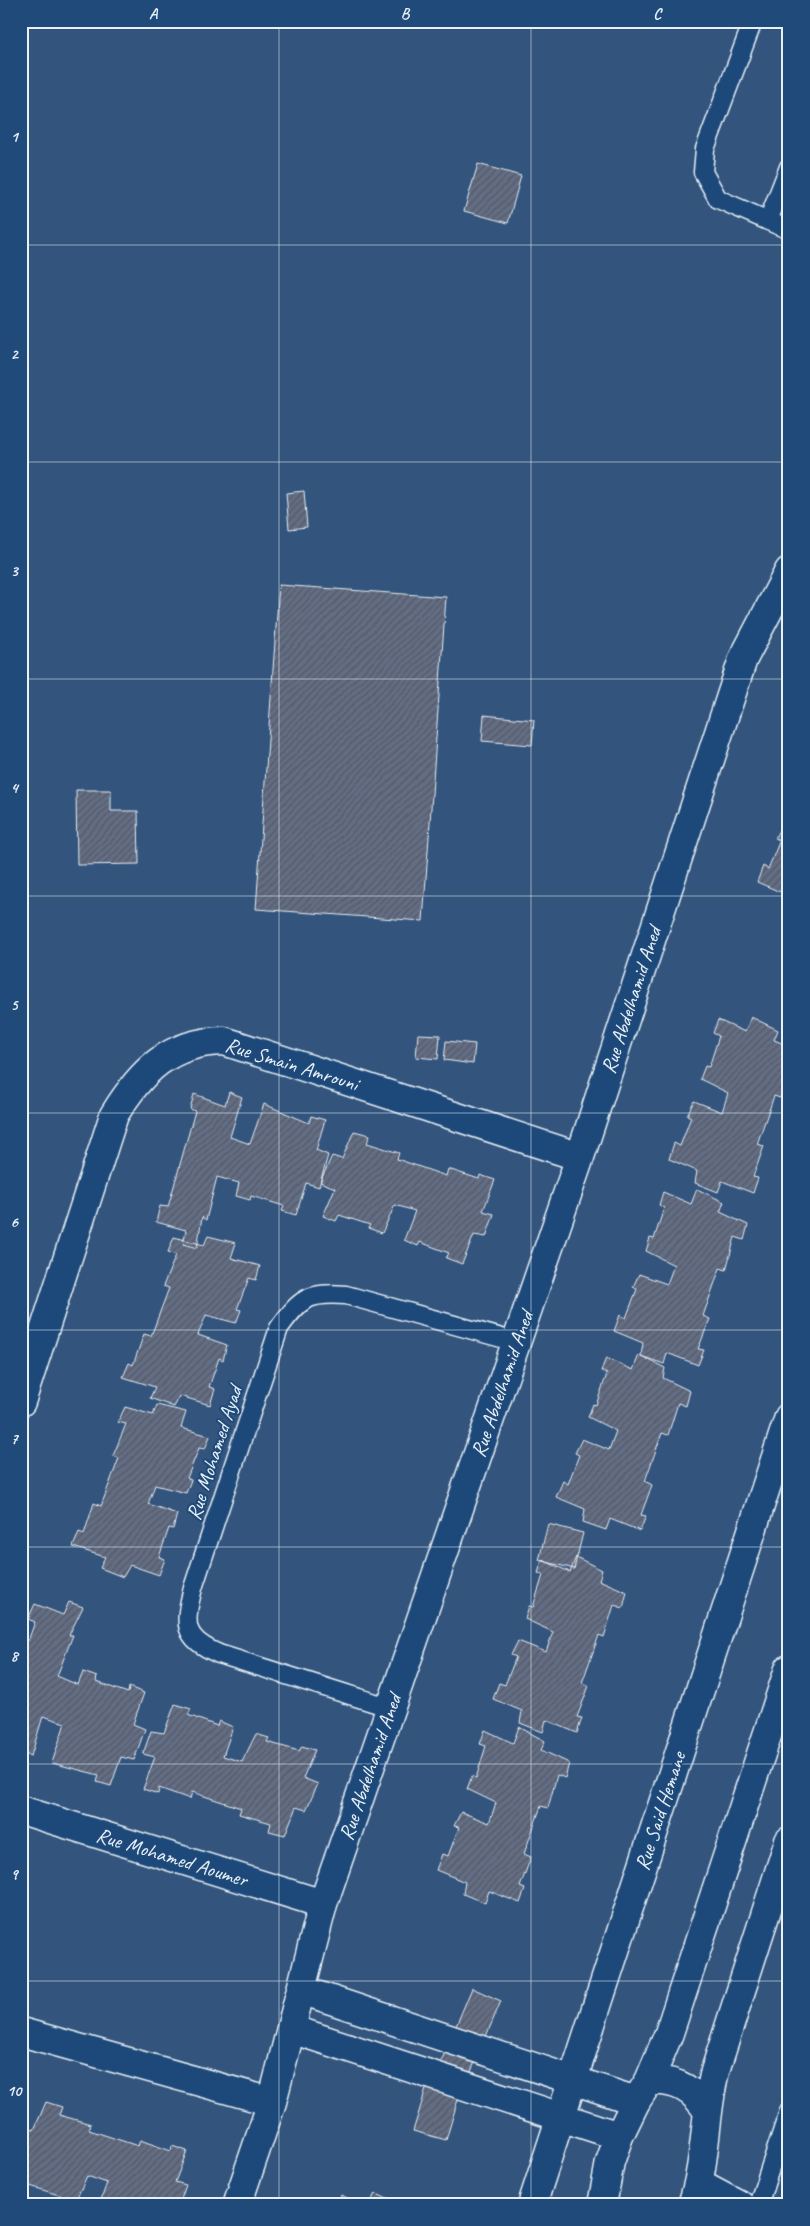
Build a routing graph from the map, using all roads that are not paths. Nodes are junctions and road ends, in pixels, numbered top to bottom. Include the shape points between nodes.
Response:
1 (753, 21) edge
2 (789, 168) edge
3 (768, 221) junction
4 (789, 230) edge
5 (789, 571) edge
6 (580, 1156) junction
7 (516, 1342) junction
8 (21, 1402) edge
9 (789, 1417) edge
10 (789, 1669) edge
11 (391, 1708) junction
12 (21, 1810) edge
13 (789, 1841) edge
14 (323, 1904) junction
15 (301, 1990) junction
16 (291, 2029) junction
17 (21, 2032) edge
18 (572, 2081) junction
19 (642, 2091) junction
20 (272, 2102) junction
21 (789, 2111) edge
22 (708, 2112) junction
23 (560, 2117) junction
24 (619, 2136) junction
25 (696, 2194) edge
26 (237, 2205) edge
27 (532, 2205) edge
28 (602, 2205) edge
29 (740, 2205) edge
30 (758, 2205) edge

1 - 3 lane via 705,149 703,172 718,199
2 - 3 lane
3 - 4 lane
5 - 6 street, Rue Abdelhamid Aned via 743,659
6 - 7 street, Rue Abdelhamid Aned
6 - 8 street, Rue Smain Amrouni via 224,1041 201,1041 180,1049 161,1059 130,1089 114,1115
7 - 11 street, Rue Abdelhamid Aned
7 - 11 lane, Rue Mohamed Ayad via 346,1295 320,1293 296,1304 279,1328 193,1588 187,1613 190,1633 200,1646 219,1654
9 - 18 street, Rue Said Hemane
10 - 19 street via 669,2033
11 - 14 street, Rue Abdelhamid Aned
12 - 14 street, Rue Mohamed Aoumer
13 - 22 street via 715,2070
14 - 15 street, Rue Abdelhamid Aned
15 - 16 street, Rue Abdelhamid Aned
15 - 18 street
16 - 20 street, Rue Abdelhamid Aned
16 - 23 street
17 - 20 street
18 - 19 street
18 - 23 street, Rue Said Hemane
19 - 22 street via 663,2080 690,2090
19 - 24 street
20 - 26 street, Rue Abdelhamid Aned
21 - 30 lane
22 - 25 street
23 - 24 street
23 - 27 street, Rue Said Hemane
24 - 28 street via 610,2162
25 - 29 street

